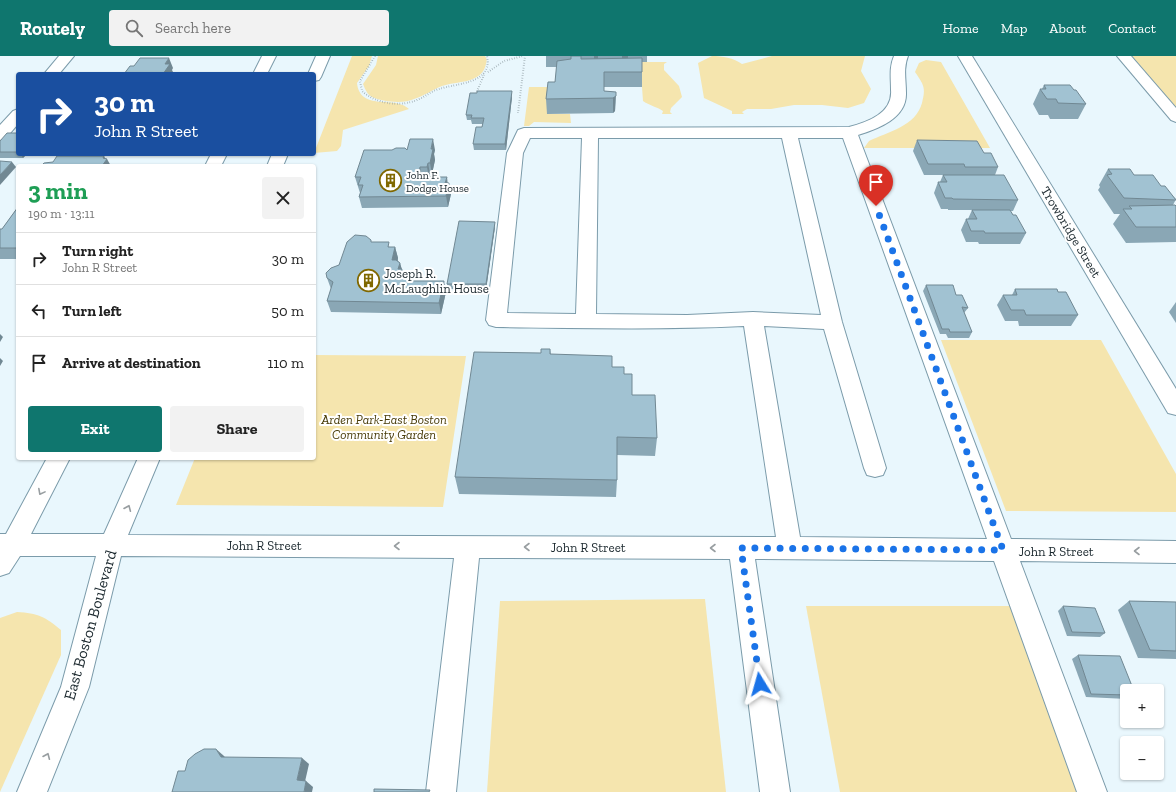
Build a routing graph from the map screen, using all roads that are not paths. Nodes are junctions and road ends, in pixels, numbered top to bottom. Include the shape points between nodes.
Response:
1 (67, 56) edge
2 (269, 56) edge
3 (323, 56) edge
4 (901, 56) edge
5 (965, 56) edge
6 (1124, 56) edge
7 (54, 72) edge
8 (261, 72) edge
9 (316, 72) edge
10 (16, 116) edge
11 (1176, 117) edge
12 (849, 132) junction
13 (789, 133) junction
14 (590, 134) junction
15 (0, 135) edge
16 (753, 319) junction
17 (586, 322) junction
18 (832, 322) junction
19 (1176, 407) edge
20 (59, 460) edge
21 (148, 460) edge
22 (875, 468) dead end
23 (112, 544) junction
24 (7, 545) edge
25 (468, 546) junction
26 (741, 548) junction
27 (790, 548) junction
28 (1003, 550) junction
29 (1176, 552) edge
30 (0, 565) edge
31 (32, 792) edge
32 (441, 792) edge
33 (775, 792) edge
34 (1092, 792) edge

1 - 7 street
2 - 8 street
3 - 9 street
4 - 12 street via 897,66 900,96 896,109 867,126
5 - 19 street, Trowbridge Street
6 - 11 street
10 - 15 street
12 - 13 street
12 - 28 street
13 - 14 street
13 - 18 street
14 - 17 street
14 - 17 street via 524,133 515,153 496,320
16 - 17 street
16 - 18 street
16 - 27 street
18 - 22 street
20 -> 24 street
23 -> 21 street, East Boston Boulevard
23 - 24 street, John R Street
25 -> 23 street, John R Street
31 -> 23 street, East Boston Boulevard via 76,687
24 - 30 street
26 -> 25 street, John R Street
25 - 32 street
26 - 27 street, John R Street
26 - 33 street
27 - 28 street, John R Street
29 -> 28 street, John R Street
28 - 34 street

